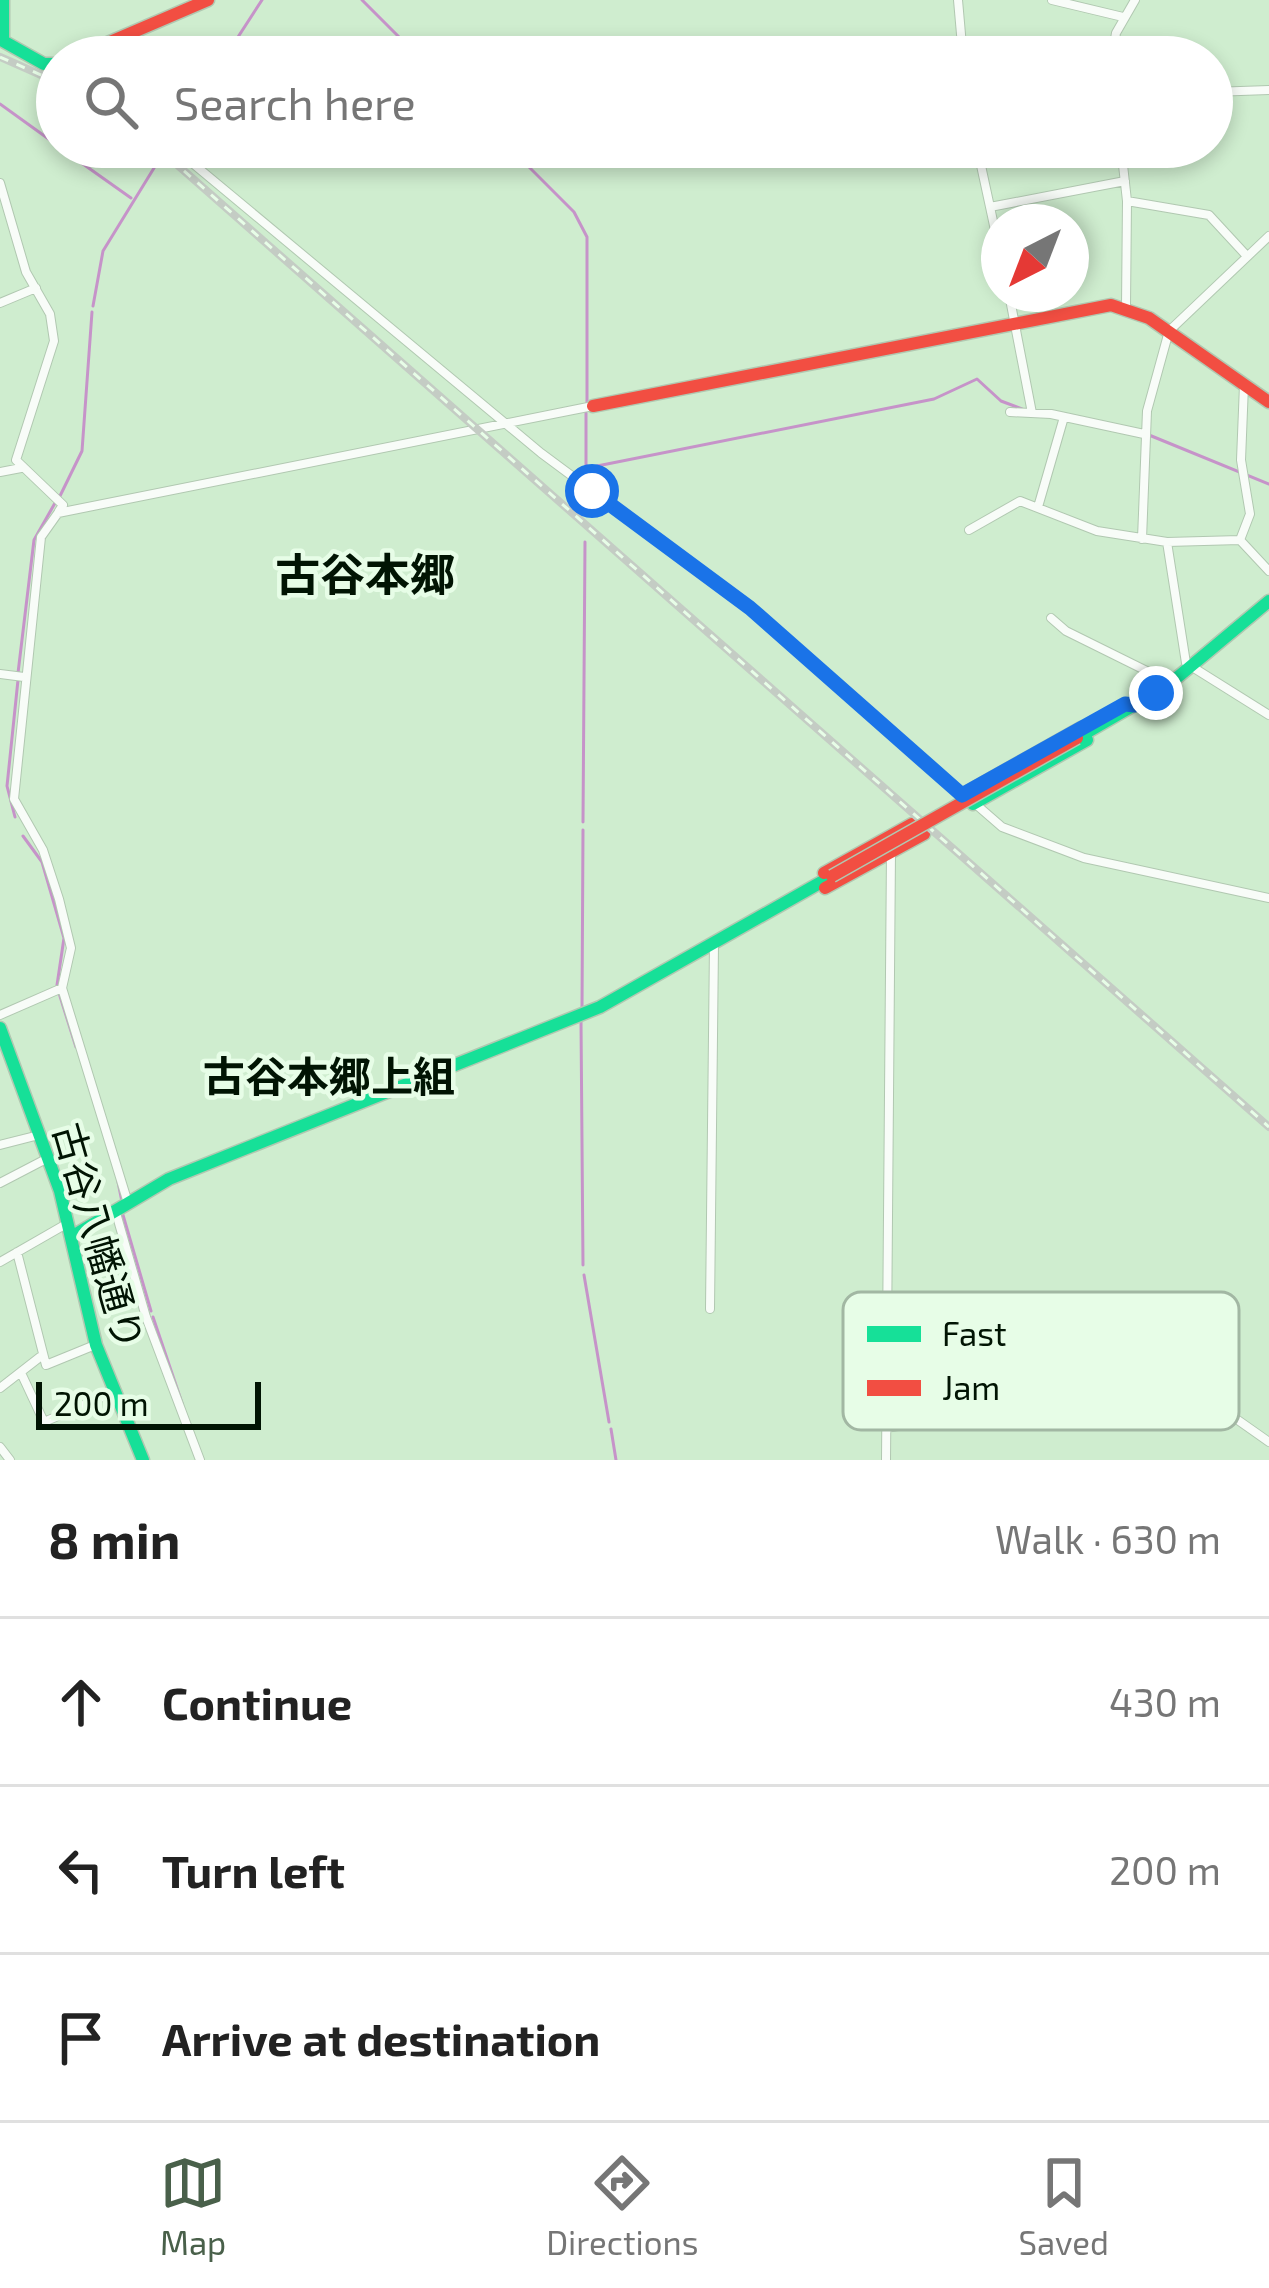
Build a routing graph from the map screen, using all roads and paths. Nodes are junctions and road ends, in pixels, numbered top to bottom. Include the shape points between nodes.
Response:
1 (3, 0) edge
2 (208, 0) edge
3 (958, 0) edge
4 (1052, 0) edge
5 (1135, 0) edge
6 (1123, 17) junction
7 (124, 36) edge
8 (961, 36) edge
9 (1118, 36) edge
10 (1, 40) edge
11 (36, 57) edge
12 (1269, 91) edge
13 (1233, 92) edge
14 (197, 168) edge
15 (981, 168) edge
16 (1123, 168) edge
17 (1125, 181) junction
18 (0, 183) edge
19 (1127, 201) junction
20 (989, 204) edge
21 (1006, 204) edge
22 (1269, 236) edge
23 (1245, 254) junction
24 (36, 289) junction
25 (0, 303) edge
26 (1126, 308) junction
27 (1013, 312) edge
28 (1015, 322) junction
29 (1169, 332) junction
30 (1244, 385) junction
31 (1269, 402) edge
32 (593, 406) joint
33 (1010, 412) dead end
34 (1032, 413) junction
35 (1064, 417) junction
36 (507, 423) junction
37 (1144, 434) junction
38 (21, 468) junction
39 (0, 472) edge
40 (1038, 508) junction
41 (58, 513) junction
42 (969, 530) dead end
43 (1142, 539) junction
44 (1240, 540) junction
45 (1167, 542) junction
46 (1269, 571) edge
47 (1269, 601) edge
48 (1052, 618) dead end
49 (1189, 669) junction
50 (0, 674) edge
51 (24, 676) junction
52 (1171, 683) junction
53 (1135, 705) junction
54 (1269, 715) edge
55 (968, 800) junction
56 (912, 824) dead end
57 (924, 834) dead end
58 (891, 851) junction
59 (1269, 898) edge
60 (776, 909) junction
61 (714, 943) junction
62 (62, 988) junction
63 (0, 1016) edge
64 (0, 1029) edge
65 (41, 1135) junction
66 (0, 1145) edge
67 (49, 1157) junction
68 (0, 1183) edge
69 (122, 1209) junction
70 (71, 1229) junction
71 (17, 1252) junction
72 (0, 1262) edge
73 (887, 1292) edge
74 (710, 1309) dead end
75 (96, 1345) junction
76 (40, 1357) junction
77 (22, 1375) junction
78 (0, 1388) edge
79 (115, 1391) junction
80 (1239, 1421) edge
81 (1269, 1442) edge
82 (0, 1447) edge
83 (10, 1460) edge
84 (143, 1460) edge
85 (200, 1460) edge

1 - 10 street
2 - 7 street
3 - 8 street
4 - 6 street
5 - 6 street
6 - 9 street
10 - 11 street
12 - 13 street
14 - 36 street
15 - 20 street
16 - 17 street
17 - 19 street
17 - 21 street
18 - 24 street
19 - 23 street via 1209,215
19 - 26 street
22 - 23 street
23 - 29 street
24 - 25 street
24 - 38 street via 54,341 16,460
26 - 28 street via 1093,306
26 - 29 street
27 - 28 street
28 - 32 street
28 - 34 street
29 - 30 street
29 - 37 street
30 - 31 street
30 - 44 street via 1241,460 1250,514
32 - 36 street
33 - 34 street
34 - 35 street
35 - 37 street
35 - 40 street
36 - 41 street
36 - 55 street via 750,608
37 - 43 street
38 - 39 street
38 - 41 street via 63,505
40 - 42 street via 1020,501
40 - 43 street
41 - 51 street via 41,537
43 - 45 street
44 - 45 street
44 - 46 street
45 - 49 street
47 - 49 street
48 - 52 street
49 - 52 street
49 - 54 street
50 - 51 street
51 - 62 street via 14,799 43,850 68,932
52 - 53 street
53 - 55 street via 1131,715
53 - 60 street, bridge
55 - 59 street via 1029,841
56 - 60 street via 780,898
57 - 58 street
58 - 60 street
58 - 73 street
60 - 61 street
61 - 69 street via 600,1007 169,1179
61 - 74 street
62 - 63 street
62 - 69 street
64 - 65 street, 古谷八幡通り
65 - 66 street
65 - 67 street, 古谷八幡通り
67 - 68 street
67 - 70 street, 古谷八幡通り
69 - 70 street
69 - 85 street via 146,1317
70 - 71 street
70 - 75 street, 古谷八幡通り
71 - 72 street
71 - 76 street
75 - 76 street via 46,1365
75 - 79 street, 古谷八幡通り
76 - 77 street
77 - 78 street
77 - 79 street via 44,1421
79 - 84 street, 古谷八幡通り
80 - 81 street
82 - 83 street

